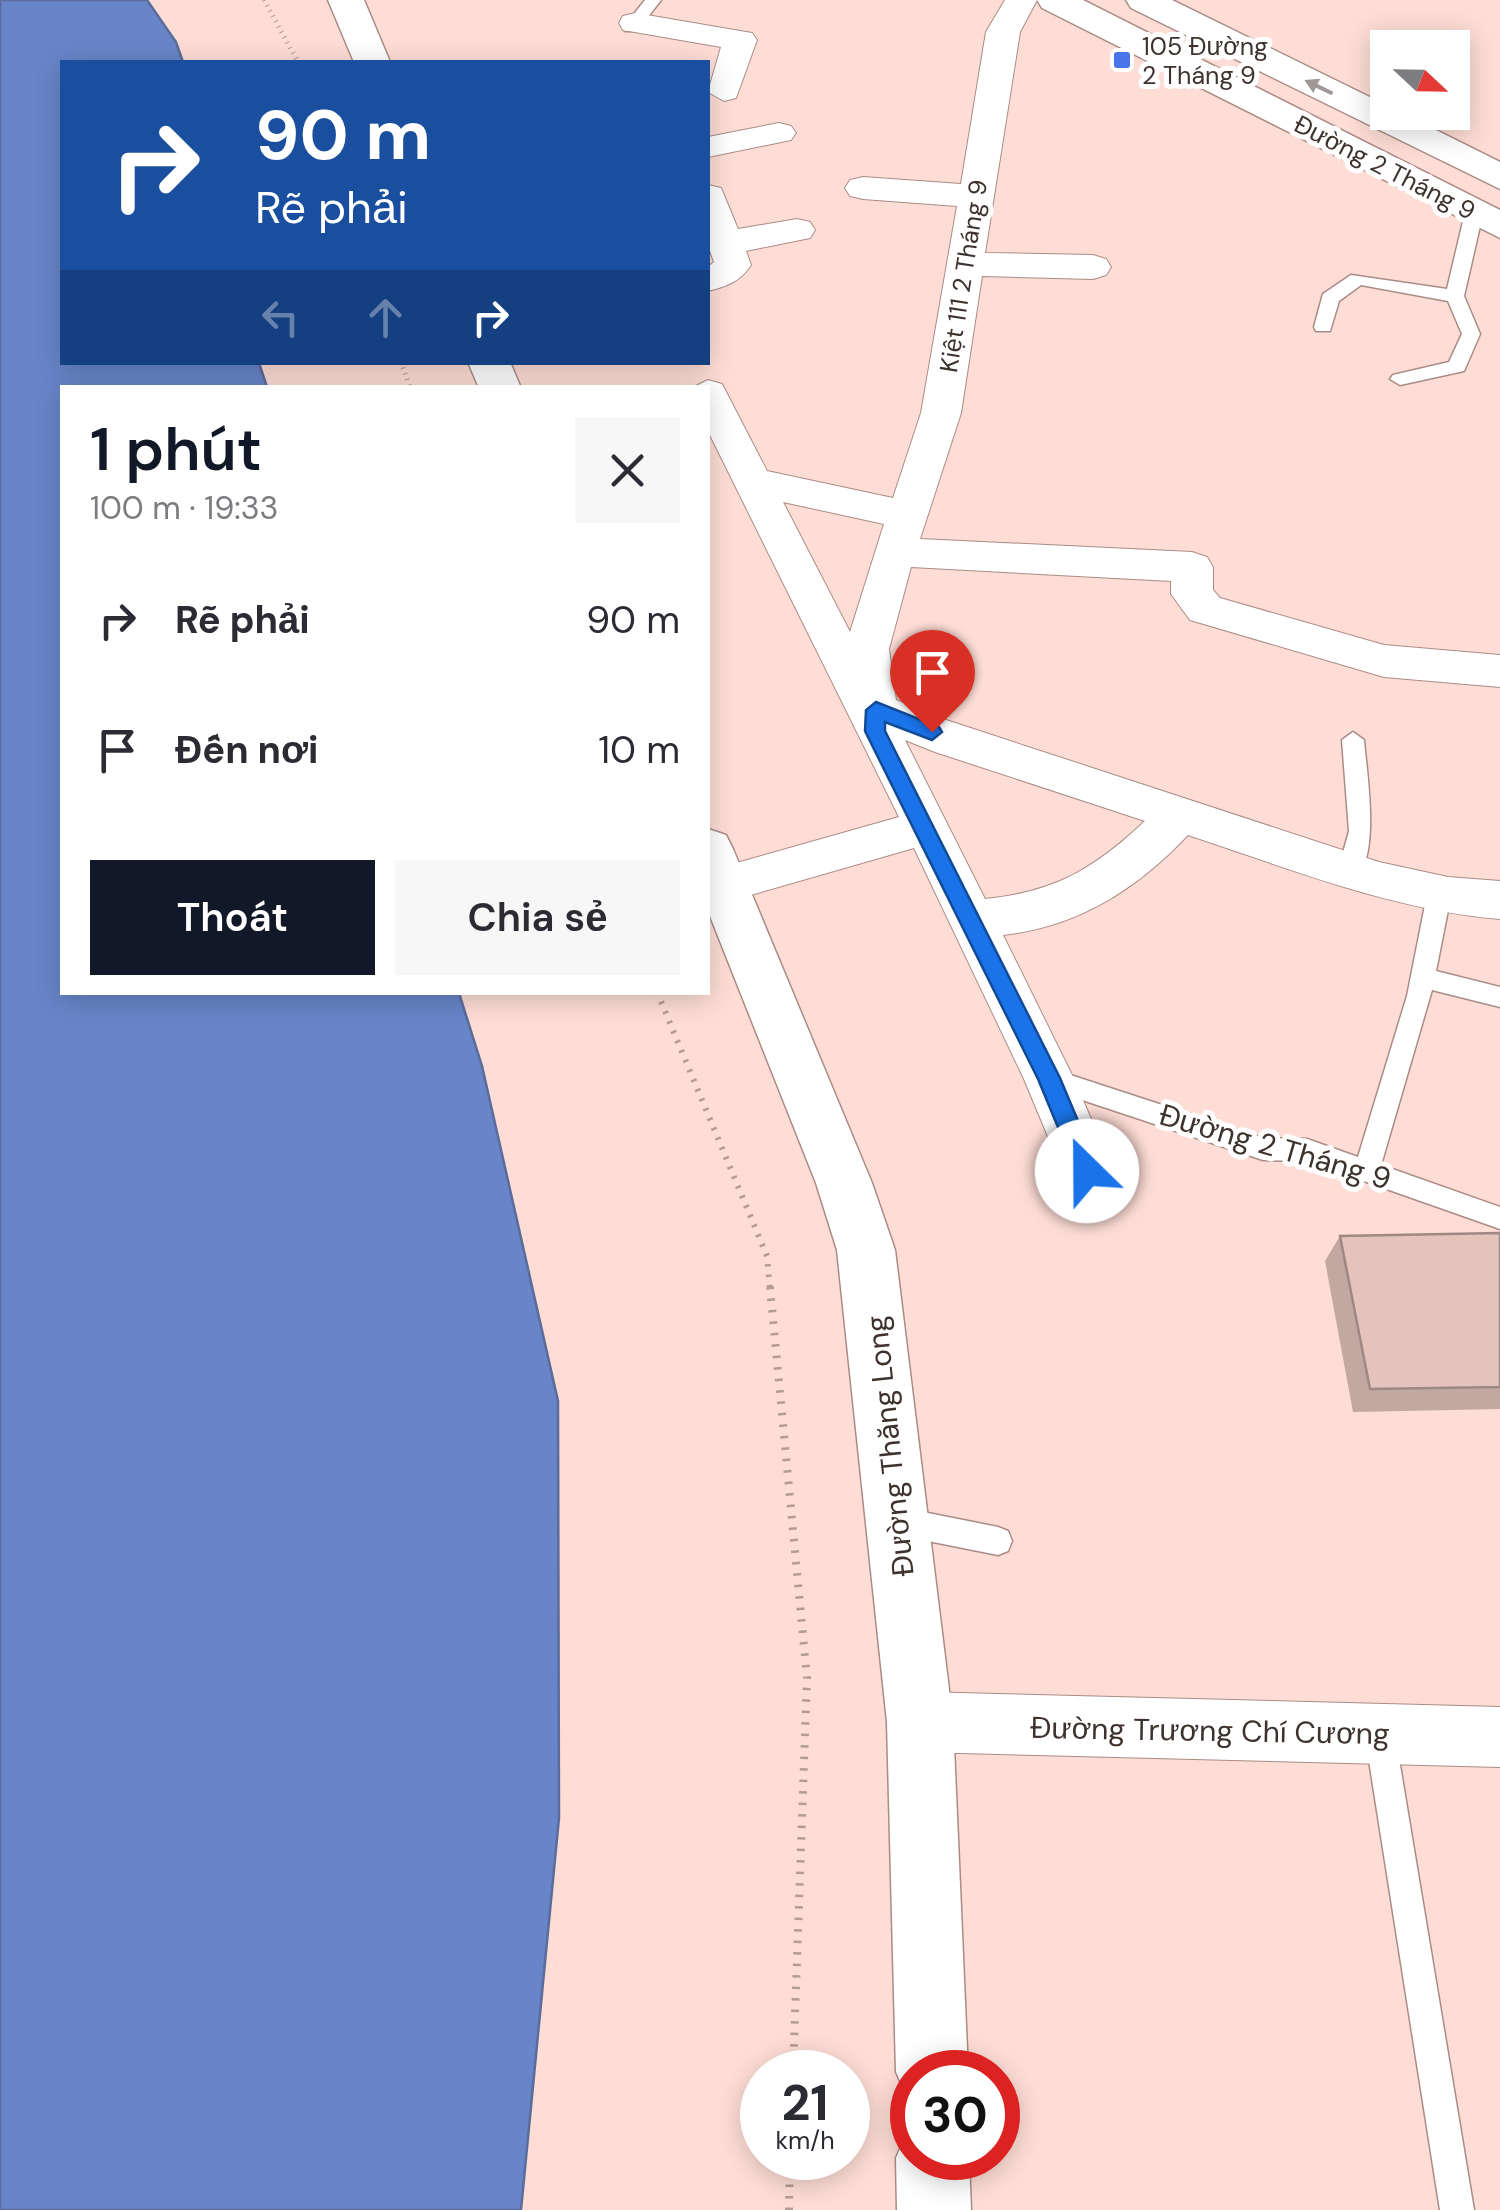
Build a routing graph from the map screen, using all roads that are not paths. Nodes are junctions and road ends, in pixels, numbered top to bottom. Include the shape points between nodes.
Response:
1 (346, 0) edge
2 (1022, 0) edge
3 (1055, 0) edge
4 (1144, 0) edge
5 (633, 13) edge
6 (371, 60) edge
7 (646, 60) edge
8 (724, 92) dead end
9 (779, 133) dead end
10 (710, 147) edge
11 (1500, 176) edge
12 (863, 188) dead end
13 (976, 196) junction
14 (710, 201) edge
15 (1487, 220) edge
16 (798, 230) dead end
17 (726, 243) junction
18 (966, 264) junction
19 (1093, 267) dead end
20 (710, 278) edge
21 (1455, 296) junction
22 (1323, 327) dead end
23 (1400, 378) dead end
24 (710, 398) edge
25 (751, 482) junction
26 (901, 534) junction
27 (1500, 670) edge
28 (944, 673) dead end
29 (888, 722) junction
30 (1353, 740) dead end
31 (1180, 816) junction
32 (926, 826) junction
33 (715, 867) edge
34 (1350, 870) junction
35 (1439, 894) junction
36 (1500, 900) edge
37 (971, 919) junction
38 (1422, 978) junction
39 (1500, 996) edge
40 (1049, 1078) junction
41 (1087, 1171) dead end
42 (1366, 1171) junction
43 (1500, 1218) edge
44 (898, 1520) junction
45 (998, 1541) dead end
46 (920, 1722) junction
47 (1380, 1736) junction
48 (1500, 1737) edge
49 (931, 2050) edge
50 (933, 2180) edge
51 (934, 2210) edge
52 (1457, 2210) edge

1 - 6 main road
2 - 13 street, Kiệt 111 2 Tháng 9 via 1003,32
3 - 15 main road, Đường 2 Tháng 9
11 -> 4 main road, Đường 2 Tháng 9
5 - 7 street
5 - 8 street via 740,40
9 - 10 street
12 - 13 street
13 - 18 street, Kiệt 111 2 Tháng 9
14 - 17 street
15 - 21 lane
16 - 17 street
17 - 20 street via 734,265
18 - 19 street
18 - 26 street, Kiệt 111 2 Tháng 9 via 941,413
21 - 22 lane via 1358,280 1330,298
21 - 23 lane via 1471,334 1456,366
24 - 25 street
25 - 26 street
25 - 29 street
26 - 27 street via 1192,567 1192,594 1205,609 1384,661
26 - 29 street, Kiệt 111 2 Tháng 9 via 868,648
28 - 29 street
29 - 31 street
29 - 32 street
30 - 34 lane via 1360,832
31 - 34 street
31 - 37 street via 1116,873 1072,899 1039,911
32 - 33 street
32 - 37 street
33 - 44 main road, Đường Thăng Long via 866,1250
34 - 35 street
35 - 36 street
35 - 38 lane
37 - 40 street
38 - 39 lane
38 - 42 lane
40 - 41 street
40 - 42 lane, Đường 2 Tháng 9 via 1264,1149 1307,1150
42 - 43 lane, Đường 2 Tháng 9
44 - 45 lane
44 - 46 main road, Đường Thăng Long
46 - 47 street, Đường Trương Chí Cương
46 - 49 main road, Đường Thăng Long
47 - 48 street, Đường Trương Chí Cương
47 - 52 lane
50 - 51 main road

